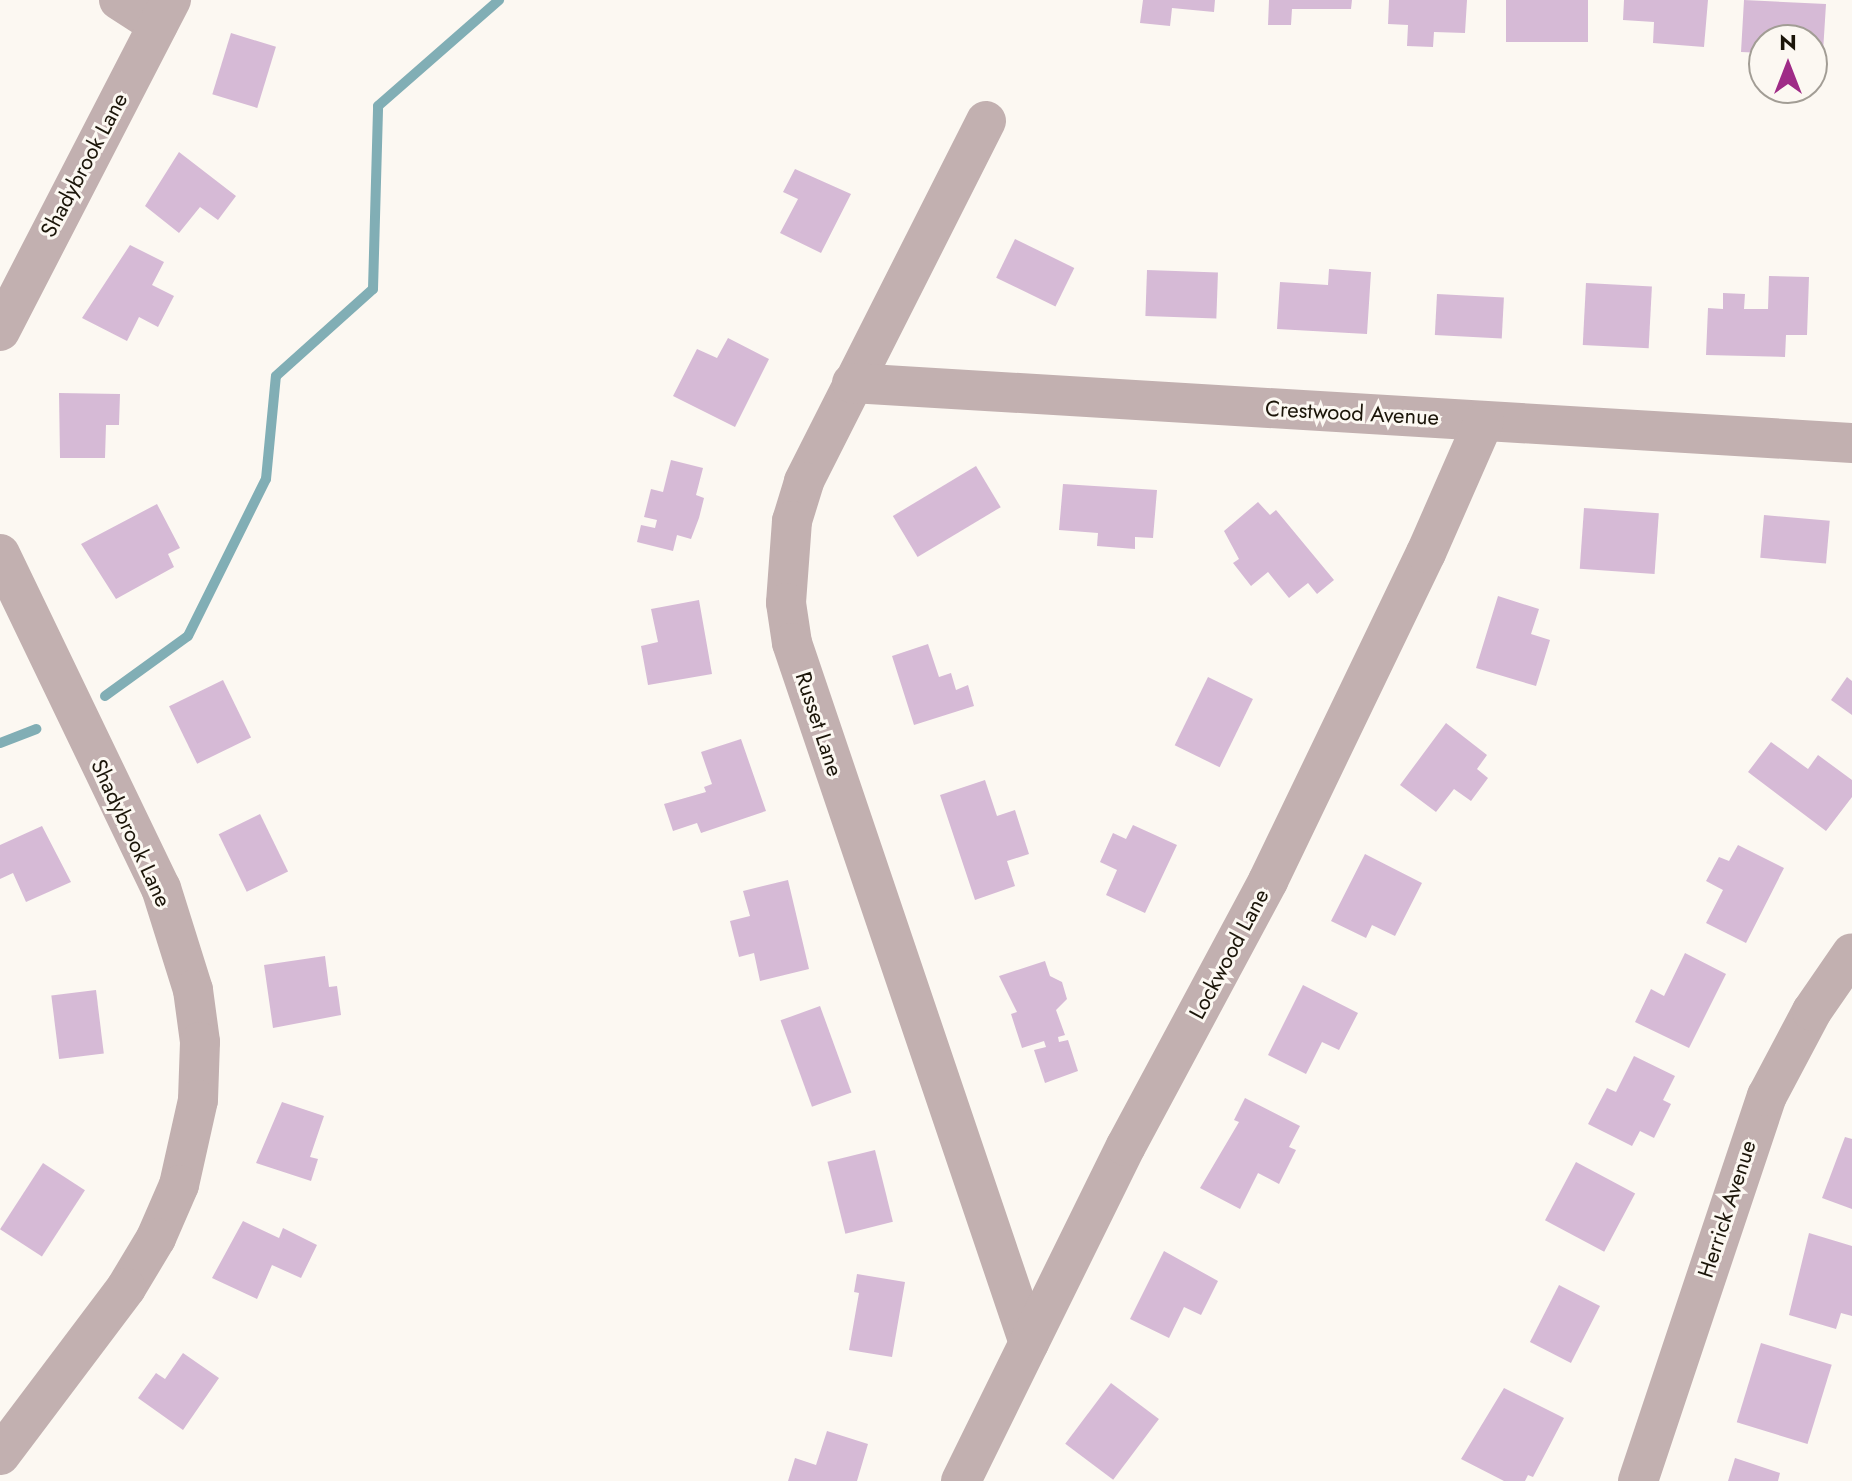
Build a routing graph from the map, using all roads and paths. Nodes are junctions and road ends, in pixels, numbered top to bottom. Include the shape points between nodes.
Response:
1 (119, 0) edge
2 (165, 13) edge
3 (986, 121) dead end
4 (0, 331) edge
5 (852, 383) junction
6 (1484, 421) junction
7 (1852, 443) edge
8 (0, 554) edge
9 (1852, 953) edge
10 (1029, 1343) junction
11 (0, 1455) edge
12 (961, 1481) edge
13 (1638, 1481) edge

1 - 2 street
2 - 4 street, Shadybrook Lane
3 - 5 street, Russet Lane
5 - 6 street, Crestwood Avenue
5 - 10 street, Russet Lane via 804,482 792,521 786,603 792,643
6 - 7 street, Crestwood Avenue
6 - 10 street, Lockwood Lane via 1268,881 1126,1146
8 - 11 street, Shadybrook Lane via 161,888 193,990 200,1042 198,1100 179,1185 156,1238 126,1288
9 - 13 street, Herrick Avenue via 1787,1053 1755,1126
10 - 12 street, Lockwood Lane

